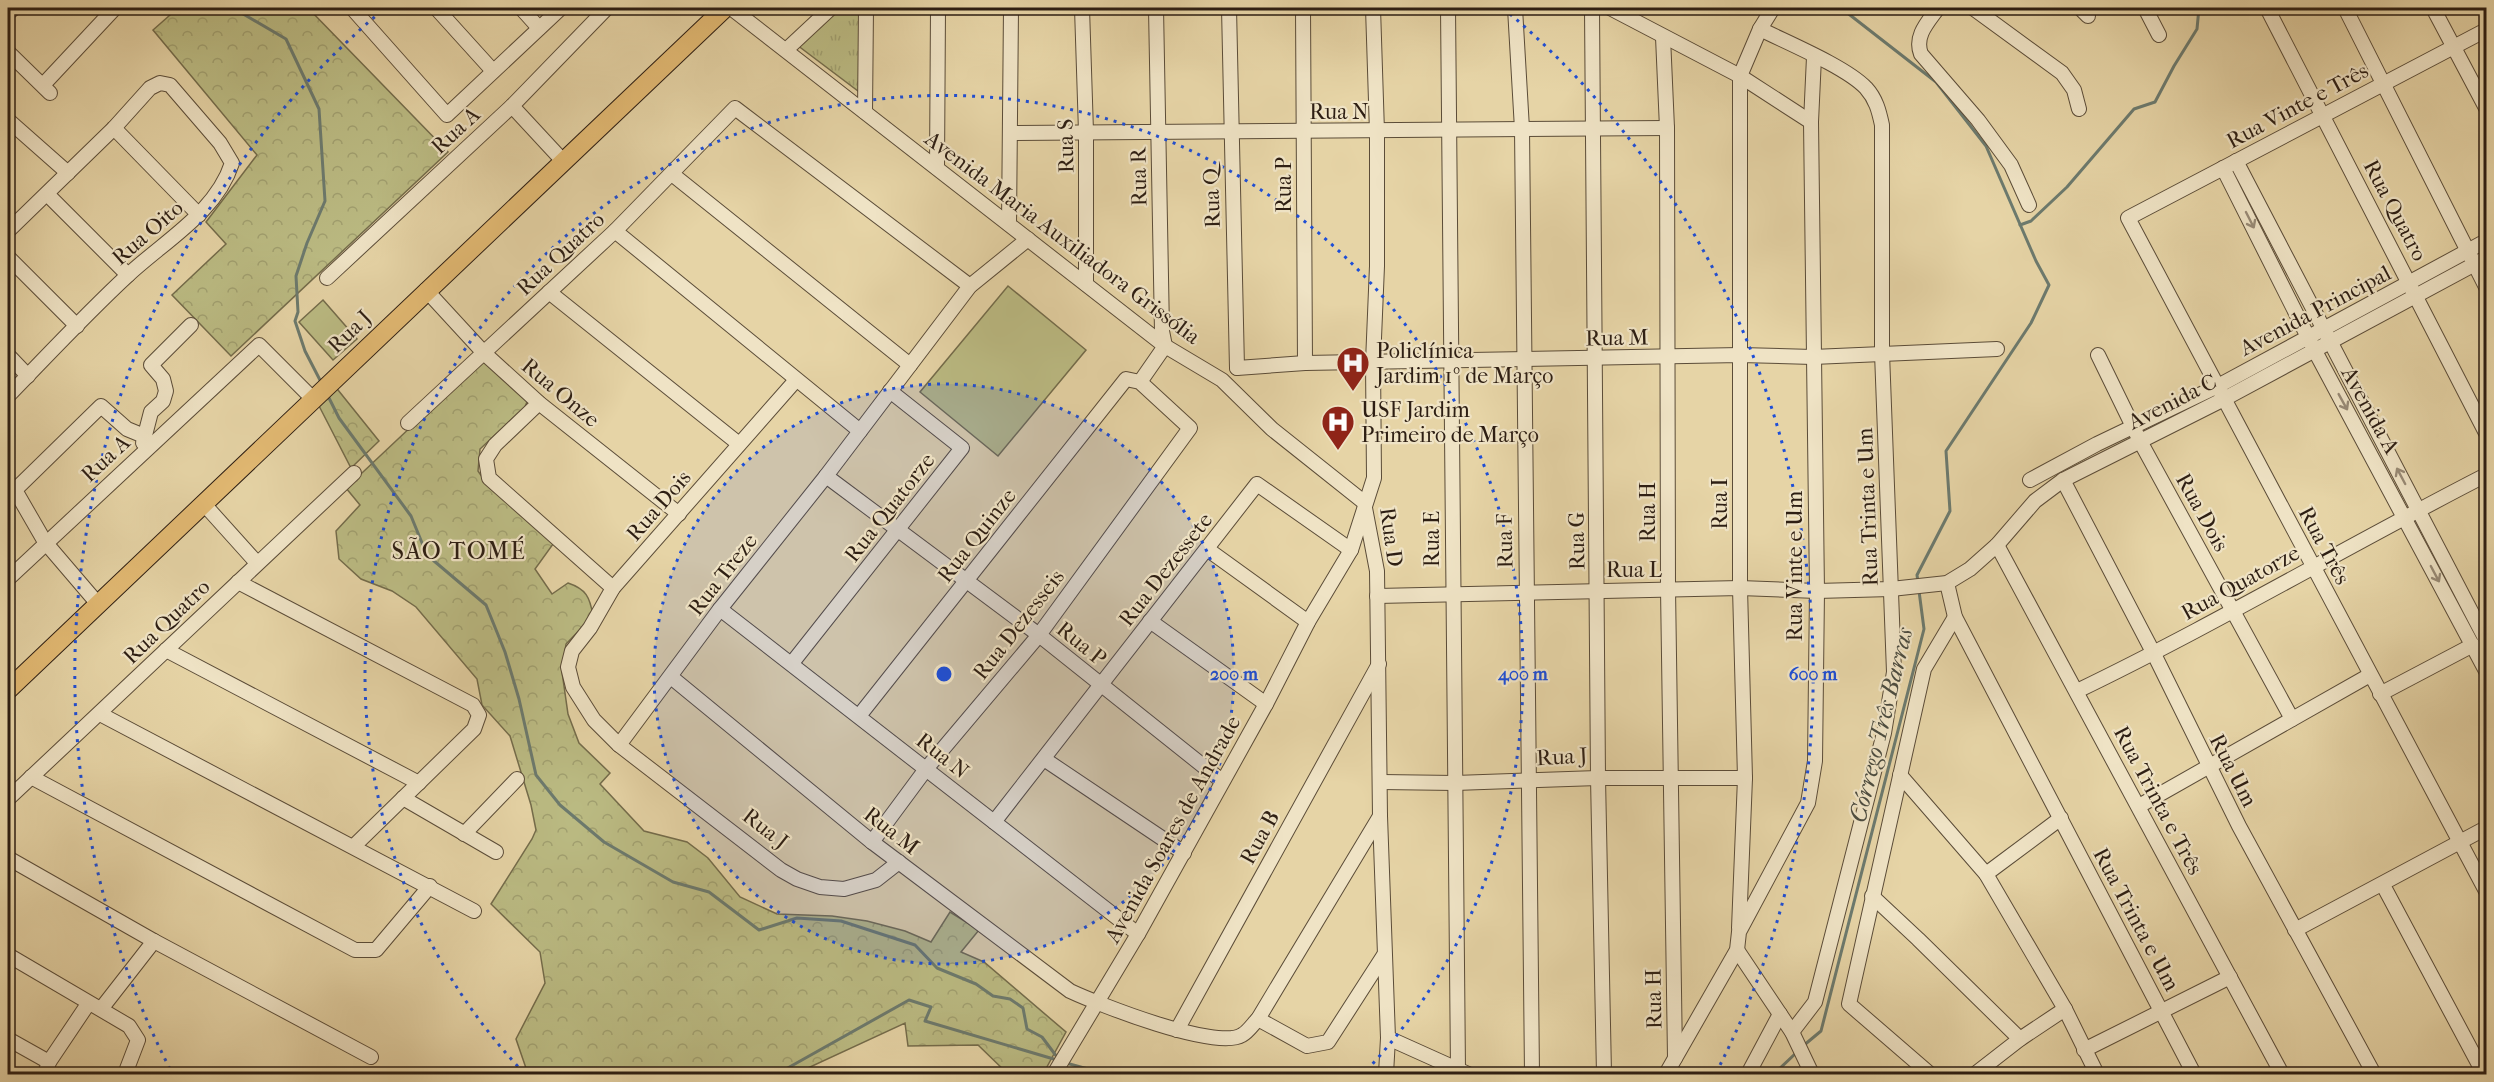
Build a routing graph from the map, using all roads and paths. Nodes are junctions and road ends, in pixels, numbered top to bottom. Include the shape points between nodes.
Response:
1 (14, 8) edge
2 (115, 8) edge
3 (352, 8) edge
4 (436, 8) edge
5 (521, 8) edge
6 (561, 8) edge
7 (607, 8) edge
8 (725, 8) edge
9 (731, 8) edge
10 (831, 8) edge
11 (866, 8) edge
12 (938, 8) edge
13 (1011, 8) edge
14 (1082, 8) edge
15 (1156, 8) edge
16 (1228, 8) edge
17 (1303, 8) edge
18 (1373, 8) edge
19 (1448, 8) edge
20 (1515, 8) edge
21 (1592, 8) edge
22 (1610, 8) edge
23 (1773, 8) edge
24 (1938, 8) edge
25 (1973, 8) edge
26 (2145, 8) edge
27 (2267, 8) edge
28 (2345, 8) edge
29 (2433, 8) edge
30 (8, 14) edge
31 (539, 28) junction
32 (1760, 29) junction
33 (2487, 30) edge
34 (2159, 35) dead end
35 (1663, 37) junction
36 (2454, 47) junction
37 (786, 50) junction
38 (8, 52) edge
39 (1814, 57) junction
40 (494, 71) junction
41 (1740, 76) junction
42 (2384, 83) junction
43 (512, 106) junction
44 (2487, 108) edge
45 (2079, 109) dead end
46 (865, 112) junction
47 (2322, 116) junction
48 (8, 120) edge
49 (1810, 122) junction
50 (114, 128) junction
51 (1591, 128) junction
52 (1667, 128) junction
53 (1522, 129) junction
54 (1158, 131) junction
55 (1230, 131) junction
56 (1450, 131) junction
57 (1086, 132) junction
58 (1304, 132) junction
59 (1377, 132) junction
60 (1010, 133) junction
61 (563, 161) junction
62 (2236, 161) junction
63 (937, 168) junction
64 (2223, 168) junction
65 (68, 172) junction
66 (672, 174) junction
67 (47, 194) junction
68 (2030, 205) dead end
69 (199, 215) junction
70 (2128, 218) joint
71 (1009, 224) junction
72 (8, 231) edge
73 (615, 231) junction
74 (1028, 239) junction
75 (2487, 241) edge
76 (2467, 250) junction
77 (8, 257) edge
78 (2480, 261) edge
79 (128, 275) junction
80 (327, 278) dead end
81 (2411, 282) junction
82 (1086, 284) junction
83 (970, 286) junction
84 (2487, 287) edge
85 (426, 290) junction
86 (549, 292) junction
87 (2417, 295) junction
88 (191, 325) dead end
89 (77, 326) junction
90 (2327, 335) junction
91 (2308, 338) junction
92 (1165, 346) junction
93 (1997, 349) dead end
94 (2315, 351) junction
95 (484, 353) junction
96 (1882, 353) junction
97 (8, 355) edge
98 (1740, 355) junction
99 (2098, 355) dead end
100 (1668, 357) junction
101 (1813, 357) junction
102 (1594, 358) junction
103 (1523, 359) junction
104 (1451, 361) junction
105 (1373, 362) junction
106 (1305, 363) junction
107 (910, 365) junction
108 (1237, 368) junction
109 (28, 376) junction
110 (796, 380) junction
111 (1133, 380) junction
112 (1222, 380) junction
113 (891, 391) junction
114 (320, 392) junction
115 (2221, 392) junction
116 (8, 396) edge
117 (539, 404) junction
118 (408, 423) dead end
119 (2133, 428) junction
120 (861, 431) junction
121 (2487, 433) edge
122 (144, 436) junction
123 (2140, 441) junction
124 (739, 444) junction
125 (141, 454) junction
126 (354, 473) dead end
127 (2487, 475) edge
128 (826, 476) junction
129 (2030, 480) dead end
130 (2063, 480) junction
131 (203, 503) junction
132 (1365, 503) junction
133 (2419, 510) junction
134 (679, 514) junction
135 (2405, 516) junction
136 (900, 529) junction
137 (45, 542) junction
138 (1997, 545) junction
139 (1207, 549) junction
140 (1351, 550) junction
141 (257, 563) junction
142 (2312, 567) junction
143 (8, 579) edge
144 (967, 581) junction
145 (238, 582) junction
146 (1947, 583) junction
147 (613, 588) junction
148 (1740, 588) junction
149 (1668, 589) junction
150 (1892, 589) junction
151 (1598, 590) junction
152 (1816, 591) junction
153 (1525, 592) junction
154 (1452, 594) junction
155 (1377, 596) junction
156 (98, 604) junction
157 (720, 609) junction
158 (2232, 610) junction
159 (1955, 617) junction
160 (1150, 621) junction
161 (1308, 622) junction
162 (1039, 635) junction
163 (2487, 640) edge
164 (2473, 645) junction
165 (166, 650) junction
166 (2154, 654) junction
167 (792, 663) junction
168 (1379, 663) junction
169 (568, 668) joint
170 (2487, 671) edge
171 (2370, 675) junction
172 (671, 677) junction
173 (1102, 685) junction
174 (8, 690) edge
175 (2077, 691) junction
176 (2380, 694) junction
177 (1266, 704) junction
178 (100, 714) junction
179 (859, 716) junction
180 (2292, 719) junction
181 (619, 745) junction
182 (1044, 759) junction
183 (2208, 767) junction
184 (926, 769) junction
185 (1900, 776) junction
186 (31, 777) junction
187 (1598, 778) junction
188 (1745, 778) junction
189 (517, 779) dead end
190 (1671, 779) junction
191 (1222, 781) junction
192 (1381, 782) junction
193 (1528, 782) junction
194 (419, 783) junction
195 (1455, 783) junction
196 (403, 798) junction
197 (8, 799) edge
198 (2139, 806) junction
199 (1380, 816) junction
200 (2061, 818) junction
201 (994, 822) junction
202 (2487, 828) edge
203 (464, 834) junction
204 (872, 842) junction
205 (2459, 842) junction
206 (354, 846) junction
207 (496, 852) dead end
208 (1184, 853) junction
209 (8, 858) edge
210 (899, 862) junction
211 (1986, 874) junction
212 (2383, 885) junction
213 (430, 886) junction
214 (2487, 891) edge
215 (1872, 896) junction
216 (474, 911) dead end
217 (2295, 930) junction
218 (1739, 932) junction
219 (1138, 934) junction
220 (154, 941) junction
221 (1737, 950) junction
222 (8, 956) edge
223 (1383, 956) junction
224 (2230, 977) junction
225 (1097, 1003) junction
226 (94, 1007) junction
227 (2066, 1009) junction
228 (2162, 1011) junction
229 (1780, 1014) junction
230 (1258, 1019) junction
231 (1177, 1030) junction
232 (1388, 1038) junction
233 (1795, 1038) junction
234 (8, 1039) edge
235 (2020, 1039) junction
236 (2084, 1050) junction
237 (371, 1057) dead end
238 (1676, 1060) junction
239 (47, 1068) edge
240 (1810, 1072) edge
241 (1463, 1073) edge
242 (125, 1074) edge
243 (1054, 1074) edge
244 (1386, 1074) edge
245 (1532, 1074) edge
246 (1604, 1074) edge
247 (1666, 1074) edge
248 (1748, 1074) edge
249 (1930, 1074) edge
250 (1975, 1074) edge
251 (2097, 1074) edge
252 (2194, 1074) edge
253 (2282, 1074) edge
254 (2374, 1074) edge
255 (2484, 1074) edge

1 - 30 street
2 - 38 street via 46,89
3 - 40 street via 447,115
4 - 40 street
5 - 31 street
6 - 31 street
7 - 43 street, Rua A
8 - 61 main road, Rua J
9 - 37 street, Avenida Maria Auxiliadora Grissólia
10 - 37 street
11 - 46 street
12 - 63 street
13 - 60 street
14 - 57 street, Rua S
15 - 54 street, Rua R
16 - 55 street, Rua Q
17 - 58 street, Rua P
18 - 59 street, Rua D
19 - 56 street, Rua E
20 - 53 street, Rua F
21 - 51 street, Rua G
22 - 35 street
23 - 32 street
24 - 68 street via 1917,45 1921,54 2011,165
25 - 45 street via 2062,74 2074,90
26 - 34 street
27 - 47 street, Rua Quatro
28 - 42 street
29 - 36 street
31 - 40 street
32 - 39 street, Rua Trinta e Um
32 - 41 street
33 - 36 street, Rua Vinte e Três
35 - 41 street
35 - 52 street, Rua H
36 - 42 street, Rua Vinte e Três
36 - 44 street
37 - 46 street, Avenida Maria Auxiliadora Grissólia
39 - 49 street, Rua Vinte e Um
39 - 96 street, Rua Trinta e Um via 1853,77 1878,105 1882,125
41 - 49 street
41 - 98 street, Rua I
42 - 47 street, Rua Vinte e Três
42 - 76 street
43 - 61 street
43 - 80 street, Rua A
46 - 63 street, Avenida Maria Auxiliadora Grissólia
47 - 62 street, Rua Vinte e Três
47 - 81 street, Rua Quatro
48 - 65 street
49 - 101 street, Rua Vinte e Um
50 - 65 street
50 - 69 street
50 - 69 street, Rua Oito via 150,88 160,83 170,85 220,143 232,163 226,179
51 - 52 street, Rua N
51 - 53 street, Rua N
51 - 102 street, Rua G
52 - 100 street, Rua H
53 - 56 street, Rua N
53 - 103 street, Rua F
54 - 55 street, Rua N
54 - 57 street, Rua N
54 - 92 street, Rua R
55 - 58 street, Rua N
55 - 108 street, Rua Q
56 - 59 street, Rua N
56 - 104 street, Rua E
57 - 60 street, Rua N
57 - 82 street, Rua S
58 - 59 street, Rua N
58 - 106 street, Rua P
59 - 105 street, Rua D
60 - 71 street
61 - 85 main road, Rua J
62 - 64 street, Rua Vinte e Três
62 - 90 street, Avenida A
63 - 71 street, Avenida Maria Auxiliadora Grissólia
64 - 70 street, Rua Vinte e Três
64 -> 91 street, Avenida A
65 - 67 street
66 - 73 street, Rua Quatro
66 - 83 street, Rua Quatro via 735,108
66 - 107 street
67 - 72 street
67 - 79 street
69 - 79 street, Rua Oito
70 - 115 street, Rua Três
71 - 74 street, Avenida Maria Auxiliadora Grissólia
73 - 86 street, Rua Quatro
73 - 110 street
74 - 82 street, Avenida Maria Auxiliadora Grissólia
74 - 83 street, Rua Treze
75 - 76 street, Avenida Principal
76 - 78 street
76 - 81 street, Avenida Principal
77 - 89 street
78 - 84 street
78 - 87 street, Avenida C
79 - 89 street, Rua Oito
81 - 87 street, Rua Quatro
81 - 90 street, Avenida Principal
82 - 92 street, Avenida Maria Auxiliadora Grissólia
83 - 107 street, Rua Treze
85 - 95 street, Rua Onze
85 - 114 main road, Rua J
86 - 95 street, Rua Quatro
86 - 124 street
87 - 90 street, Avenida C
87 - 121 street, Rua Quatro
88 - 122 street via 151,364 163,379 166,391 163,401 152,412
89 - 109 street, Rua Oito
90 - 91 street, Avenida Principal
90 - 94 street, Avenida C
133 -> 90 street, Avenida A
91 - 94 street, Avenida A
91 - 115 street, Avenida Principal
92 - 111 street, Rua Quinze
92 - 112 street, Avenida Maria Auxiliadora Grissólia
93 - 96 street, Rua M
94 - 115 street, Avenida C
94 -> 135 street, Avenida A
95 - 117 street, Rua Onze
95 - 118 street, Rua Quatro
96 - 101 street, Rua M
96 - 150 street, Rua Trinta e Um
97 - 109 street
98 - 100 street, Rua M
98 - 101 street, Rua M
98 - 148 street, Rua I
99 - 119 street, Rua Dois
100 - 102 street, Rua M
100 - 149 street, Rua H
101 - 152 street, Rua Vinte e Um
102 - 103 street, Rua M
102 - 151 street, Rua G
103 - 104 street, Rua M
103 - 153 street, Rua F
104 - 105 street, Rua M
104 - 154 street, Rua E
105 - 106 street, Rua M
105 - 132 street, Rua D via 1374,478
106 - 108 street, Rua M
107 - 113 street, Rua Treze
108 - 112 street
109 - 116 street, Rua Oito
110 - 120 street
110 - 124 street, Rua Dois
111 - 144 street, Rua Quinze
111 - 162 street, Rua Dezesseis via 1190,428
112 - 132 street, Avenida Maria Auxiliadora Grissólia via 1272,429
113 - 120 street, Rua Treze
113 - 136 street, Rua Quatorze via 962,448
114 - 125 street, Rua A via 259,345
114 - 131 main road, Rua J
115 - 119 street, Avenida Principal
115 - 123 street, Avenida C
115 - 142 street, Rua Três
117 - 134 street, Rua Onze
117 - 147 street via 486,459 489,478
119 - 123 street, Rua Dois
119 - 129 street, Avenida Principal
120 - 128 street, Rua Treze
122 - 125 street
122 - 137 street via 127,429 101,406 15,490
123 - 130 street, Avenida C
123 - 158 street, Rua Dois
124 - 134 street, Rua Dois
125 - 137 street, Rua A
126 - 141 street, Rua Quatro
127 - 133 street, Rua Quatorze
128 - 136 street, Rua P
128 - 157 street, Rua Treze
130 - 138 street, Avenida C via 2035,501
130 - 166 street, Rua Um
131 - 141 street
131 - 156 main road, Rua J
132 - 140 street, Avenida Soares de Andrade
132 - 155 street, Rua D via 1377,571
133 - 135 street, Rua Quatorze
133 - 163 street, Avenida A
134 - 147 street, Rua Dois
135 - 142 street, Rua Quatorze
135 -> 164 street, Avenida A
136 - 144 street, Rua P
136 - 167 street, Rua Quatorze
137 - 143 street, Rua A
137 - 156 street
138 - 146 street, Avenida C
138 - 175 street, Rua Trinta e Três
139 - 140 street, Rua Dezessete via 1257,484
139 - 160 street, Rua Dezessete
139 - 161 street
140 - 161 street, Avenida Soares de Andrade
141 - 145 street, Rua Quatro
142 - 158 street, Rua Quatorze
142 - 171 street, Rua Três
144 - 162 street, Rua P
144 - 179 street, Rua Quinze
145 - 165 street, Rua Quatro
145 - 194 street via 473,705 478,715 474,729
146 - 150 street, Avenida C
146 - 159 street, Rua Trinta e Um
147 - 169 street, Rua Dois via 572,651
148 - 149 street, Rua L
148 - 152 street, Rua L
148 - 188 street, Rua I
149 - 151 street, Rua L
149 - 190 street, Rua H
150 - 152 street, Rua L
150 - 233 street, Rua Trinta e Um via 1894,672 1884,733 1815,1002
151 - 153 street, Rua L
151 - 187 street, Rua G
152 - 218 street, Rua Vinte e Um via 1815,761 1809,803
153 - 154 street, Rua L
153 - 193 street, Rua F
154 - 155 street, Rua L
154 - 195 street, Rua E
155 - 168 street, Rua D
156 - 174 main road, Rua J
157 - 167 street, Rua N
157 - 172 street, Rua Treze
158 - 166 street, Rua Quatorze
158 - 180 street, Rua Dois
159 - 185 street via 1924,669
159 - 200 street, Rua Trinta e Um
160 - 173 street, Rua Dezessete
160 - 177 street
161 - 177 street, Avenida Soares de Andrade
162 - 173 street, Rua P
162 - 184 street, Rua Dezesseis
164 - 170 street, Avenida A
164 - 176 street
165 - 178 street, Rua Quatro
165 - 194 street
166 - 175 street, Rua Quatorze
166 - 183 street, Rua Um
167 - 179 street, Rua N
168 - 192 street, Rua D
168 - 231 street, Rua B
169 - 181 street, Rua J via 573,687 594,720
171 - 176 street, Rua Três
171 - 180 street
172 - 181 street, Rua Treze
172 - 204 street, Rua M
173 - 182 street, Rua Dezessete
173 - 191 street, Rua P
175 - 198 street, Rua Trinta e Três
176 - 205 street, Rua Três
177 - 191 street, Avenida Soares de Andrade
178 - 186 street, Rua Quatro
178 - 206 street
179 - 184 street, Rua N
180 - 183 street
181 - 210 street, Rua J via 797,879 844,890 876,880
182 - 201 street, Rua Dezessete
182 - 208 street
183 - 198 street
183 - 217 street, Rua Um
184 - 201 street, Rua N
184 - 204 street, Rua Dezesseis
185 - 211 street
185 - 215 street
186 - 197 street, Rua Quatro
186 - 213 street via 355,950 376,950
187 - 190 street, Rua J
187 - 193 street, Rua J
187 - 246 street, Rua G
188 - 190 street, Rua J
188 - 218 street, Rua I
189 - 203 street
190 - 238 street, Rua H
191 - 208 street, Avenida Soares de Andrade
192 - 195 street, Rua J
192 - 199 street, Rua D
193 - 195 street, Rua J
193 - 245 street, Rua F
194 - 196 street
195 - 241 street, Rua E
196 - 203 street
196 - 206 street
198 - 224 street, Rua Trinta e Três
199 - 223 street, Rua D
199 - 230 street
200 - 211 street
200 - 228 street, Rua Trinta e Um
201 - 219 street, Rua N
202 - 205 street
203 - 207 street
204 - 210 street, Rua M
205 - 212 street
205 - 214 street, Rua Três
206 - 213 street
208 - 219 street, Avenida Soares de Andrade
209 - 220 street
210 - 225 street, Rua M via 1070,991
211 - 227 street
212 - 217 street
212 - 255 street
213 - 216 street
215 - 235 street
215 - 249 street via 1849,1004
217 - 254 street, Rua Um
218 - 221 street, Rua Vinte e Um
219 - 225 street, Avenida Soares de Andrade
220 - 226 street
220 - 237 street
221 - 229 street
221 - 238 street, Rua Vinte e Um
222 - 226 street
223 - 230 street via 1328,1042 1307,1046
223 - 232 street, Rua D
224 - 228 street
224 - 253 street, Rua Trinta e Três
225 - 231 street
225 - 243 street, Avenida Soares de Andrade
226 - 239 street
226 - 242 street via 129,1026 138,1040
227 - 235 street
227 - 236 street
228 - 236 street
228 - 252 street, Rua Trinta e Um
229 - 233 street
229 - 248 street
230 - 231 street via 1241,1036 1222,1038
232 - 241 street
232 - 244 street, Rua D
233 - 240 street
234 - 239 street
235 - 250 street
236 - 251 street
238 - 247 street, Rua Vinte e Um

